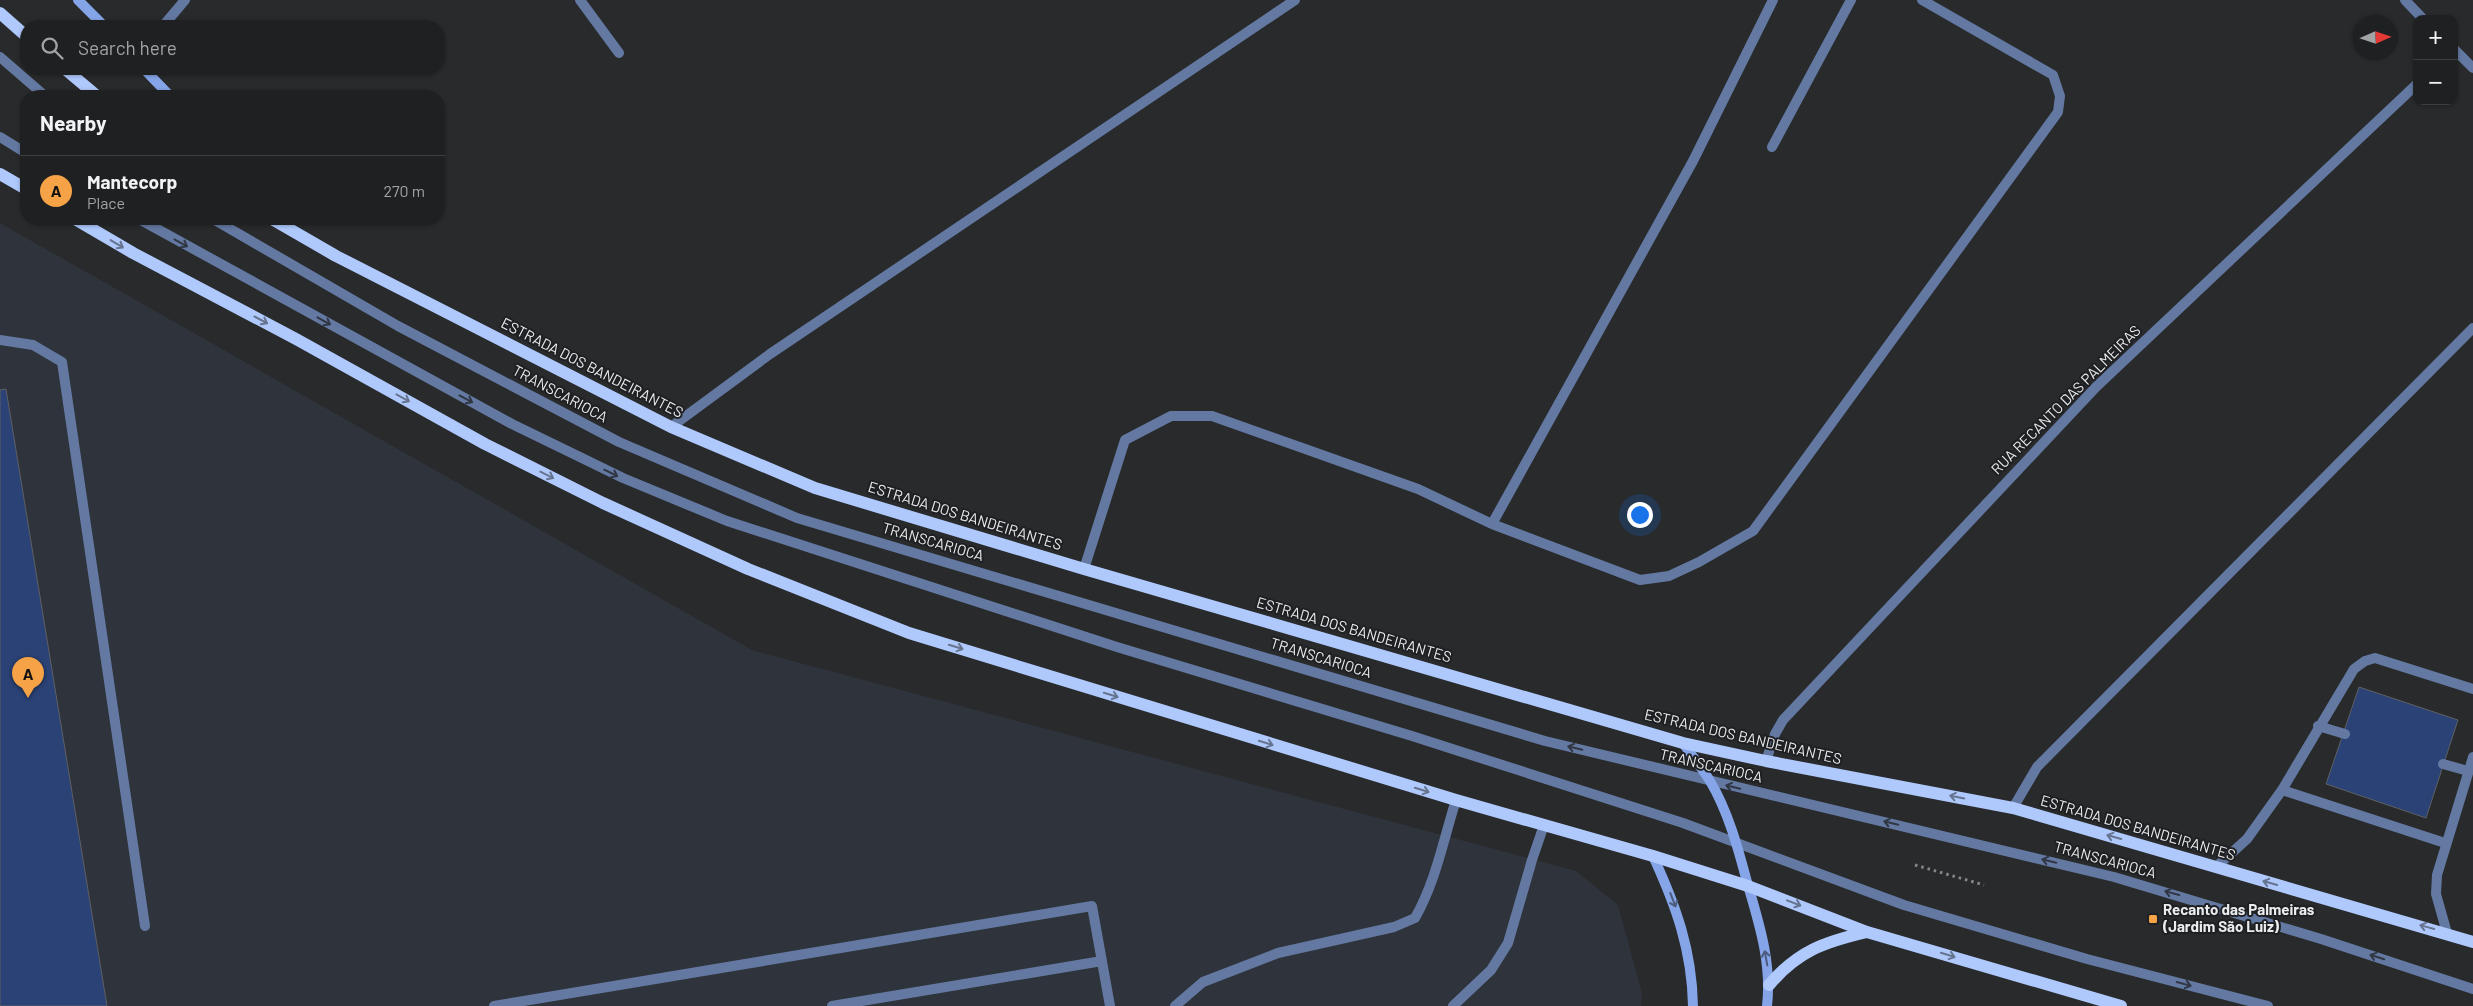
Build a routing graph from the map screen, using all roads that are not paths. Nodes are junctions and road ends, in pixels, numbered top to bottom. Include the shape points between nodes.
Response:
1 (78, 0) edge
2 (185, 0) edge
3 (580, 0) edge
4 (1295, 0) edge
5 (1773, 0) edge
6 (1852, 0) edge
7 (1922, 0) edge
8 (2405, 0) edge
9 (0, 13) edge
10 (2419, 15) edge
11 (98, 20) edge
12 (168, 20) edge
13 (20, 31) edge
14 (619, 53) dead end
15 (2458, 54) edge
16 (0, 57) edge
17 (2473, 68) edge
18 (20, 74) edge
19 (21, 75) edge
20 (72, 75) edge
21 (150, 75) edge
22 (2413, 88) edge
23 (38, 90) edge
24 (90, 90) edge
25 (164, 90) edge
26 (0, 137) edge
27 (1772, 147) dead end
28 (20, 149) edge
29 (0, 174) edge
30 (20, 186) edge
31 (86, 225) edge
32 (150, 225) edge
33 (223, 225) edge
34 (282, 225) edge
35 (2473, 328) edge
36 (0, 340) edge
37 (672, 427) junction
38 (1492, 524) junction
39 (1084, 569) junction
40 (2473, 689) edge
41 (2318, 726) junction
42 (2345, 734) dead end
43 (1683, 743) junction
44 (2473, 757) edge
45 (1766, 761) junction
46 (2443, 764) dead end
47 (2468, 771) junction
48 (1710, 782) junction
49 (2282, 790) junction
50 (1456, 800) junction
51 (2013, 808) junction
52 (1544, 825) junction
53 (2445, 842) junction
54 (1736, 843) junction
55 (1653, 856) junction
56 (2216, 867) junction
57 (1748, 886) junction
58 (145, 926) dead end
59 (1867, 932) junction
60 (2447, 933) junction
61 (2473, 942) edge
62 (1102, 961) junction
63 (1769, 985) junction
64 (2473, 990) edge
65 (2090, 1002) edge
66 (494, 1006) edge
67 (832, 1006) edge
68 (1110, 1006) edge
69 (1175, 1006) edge
70 (1453, 1006) edge
71 (1693, 1006) edge
72 (1767, 1006) edge
73 (2121, 1006) edge
74 (2268, 1006) edge

1 - 11 street
2 - 12 street
3 - 14 street
4 - 37 street via 770,354
5 - 38 street via 1693,161
6 - 27 street
7 - 38 street via 2053,74 2060,96 2058,112 1753,531 1669,576 1640,580
8 - 10 street
9 - 13 main road
15 - 17 street
16 - 18 street
19 - 23 street
20 - 24 main road
21 - 25 street
22 - 45 street, RUA RECANTO DAS PALMEIRAS via 2096,387 1783,720
26 - 28 street
29 - 30 main road
31 -> 50 main road via 485,444 603,503 748,569 909,633
32 -> 54 street via 512,424 622,478 728,521 1117,647 1412,736
48 -> 33 street, TRANSCARIOCA via 1545,741 797,518 619,442 398,326
34 - 37 main road, ESTRADA DOS BANDEIRANTES via 336,256
35 - 51 street via 2036,767
36 - 58 street via 33,345 62,362
37 - 39 main road, ESTRADA DOS BANDEIRANTES via 815,488
38 - 39 street via 1418,489 1212,416 1171,416 1125,440
39 - 43 main road, ESTRADA DOS BANDEIRANTES
40 - 41 street via 2376,658 2354,669
41 - 42 street
41 - 49 street
43 - 45 main road, ESTRADA DOS BANDEIRANTES
43 - 48 street
44 - 47 street
51 -> 45 main road, ESTRADA DOS BANDEIRANTES
46 - 47 street
47 - 53 street
48 - 54 street
64 -> 48 street, TRANSCARIOCA via 2311,936 2114,877
49 - 53 street
49 - 56 street via 2247,839
50 - 52 main road
50 - 69 street via 1437,870 1415,918 1394,927 1278,953 1204,982
56 -> 51 main road, ESTRADA DOS BANDEIRANTES
52 - 55 main road
52 - 70 street via 1508,943 1491,970
53 - 60 street via 2436,894
54 - 57 street
54 -> 74 street via 1904,905 1994,933
55 - 57 main road
55 -> 71 street via 1674,901 1686,940
60 -> 56 main road, ESTRADA DOS BANDEIRANTES
57 -> 59 main road
63 -> 57 street via 1763,939
59 - 63 main road via 1834,939 1807,950
59 -> 65 main road
60 - 61 main road, ESTRADA DOS BANDEIRANTES
62 - 66 street via 1092,906
62 - 67 street
62 - 68 street
63 - 72 street
65 - 73 main road

